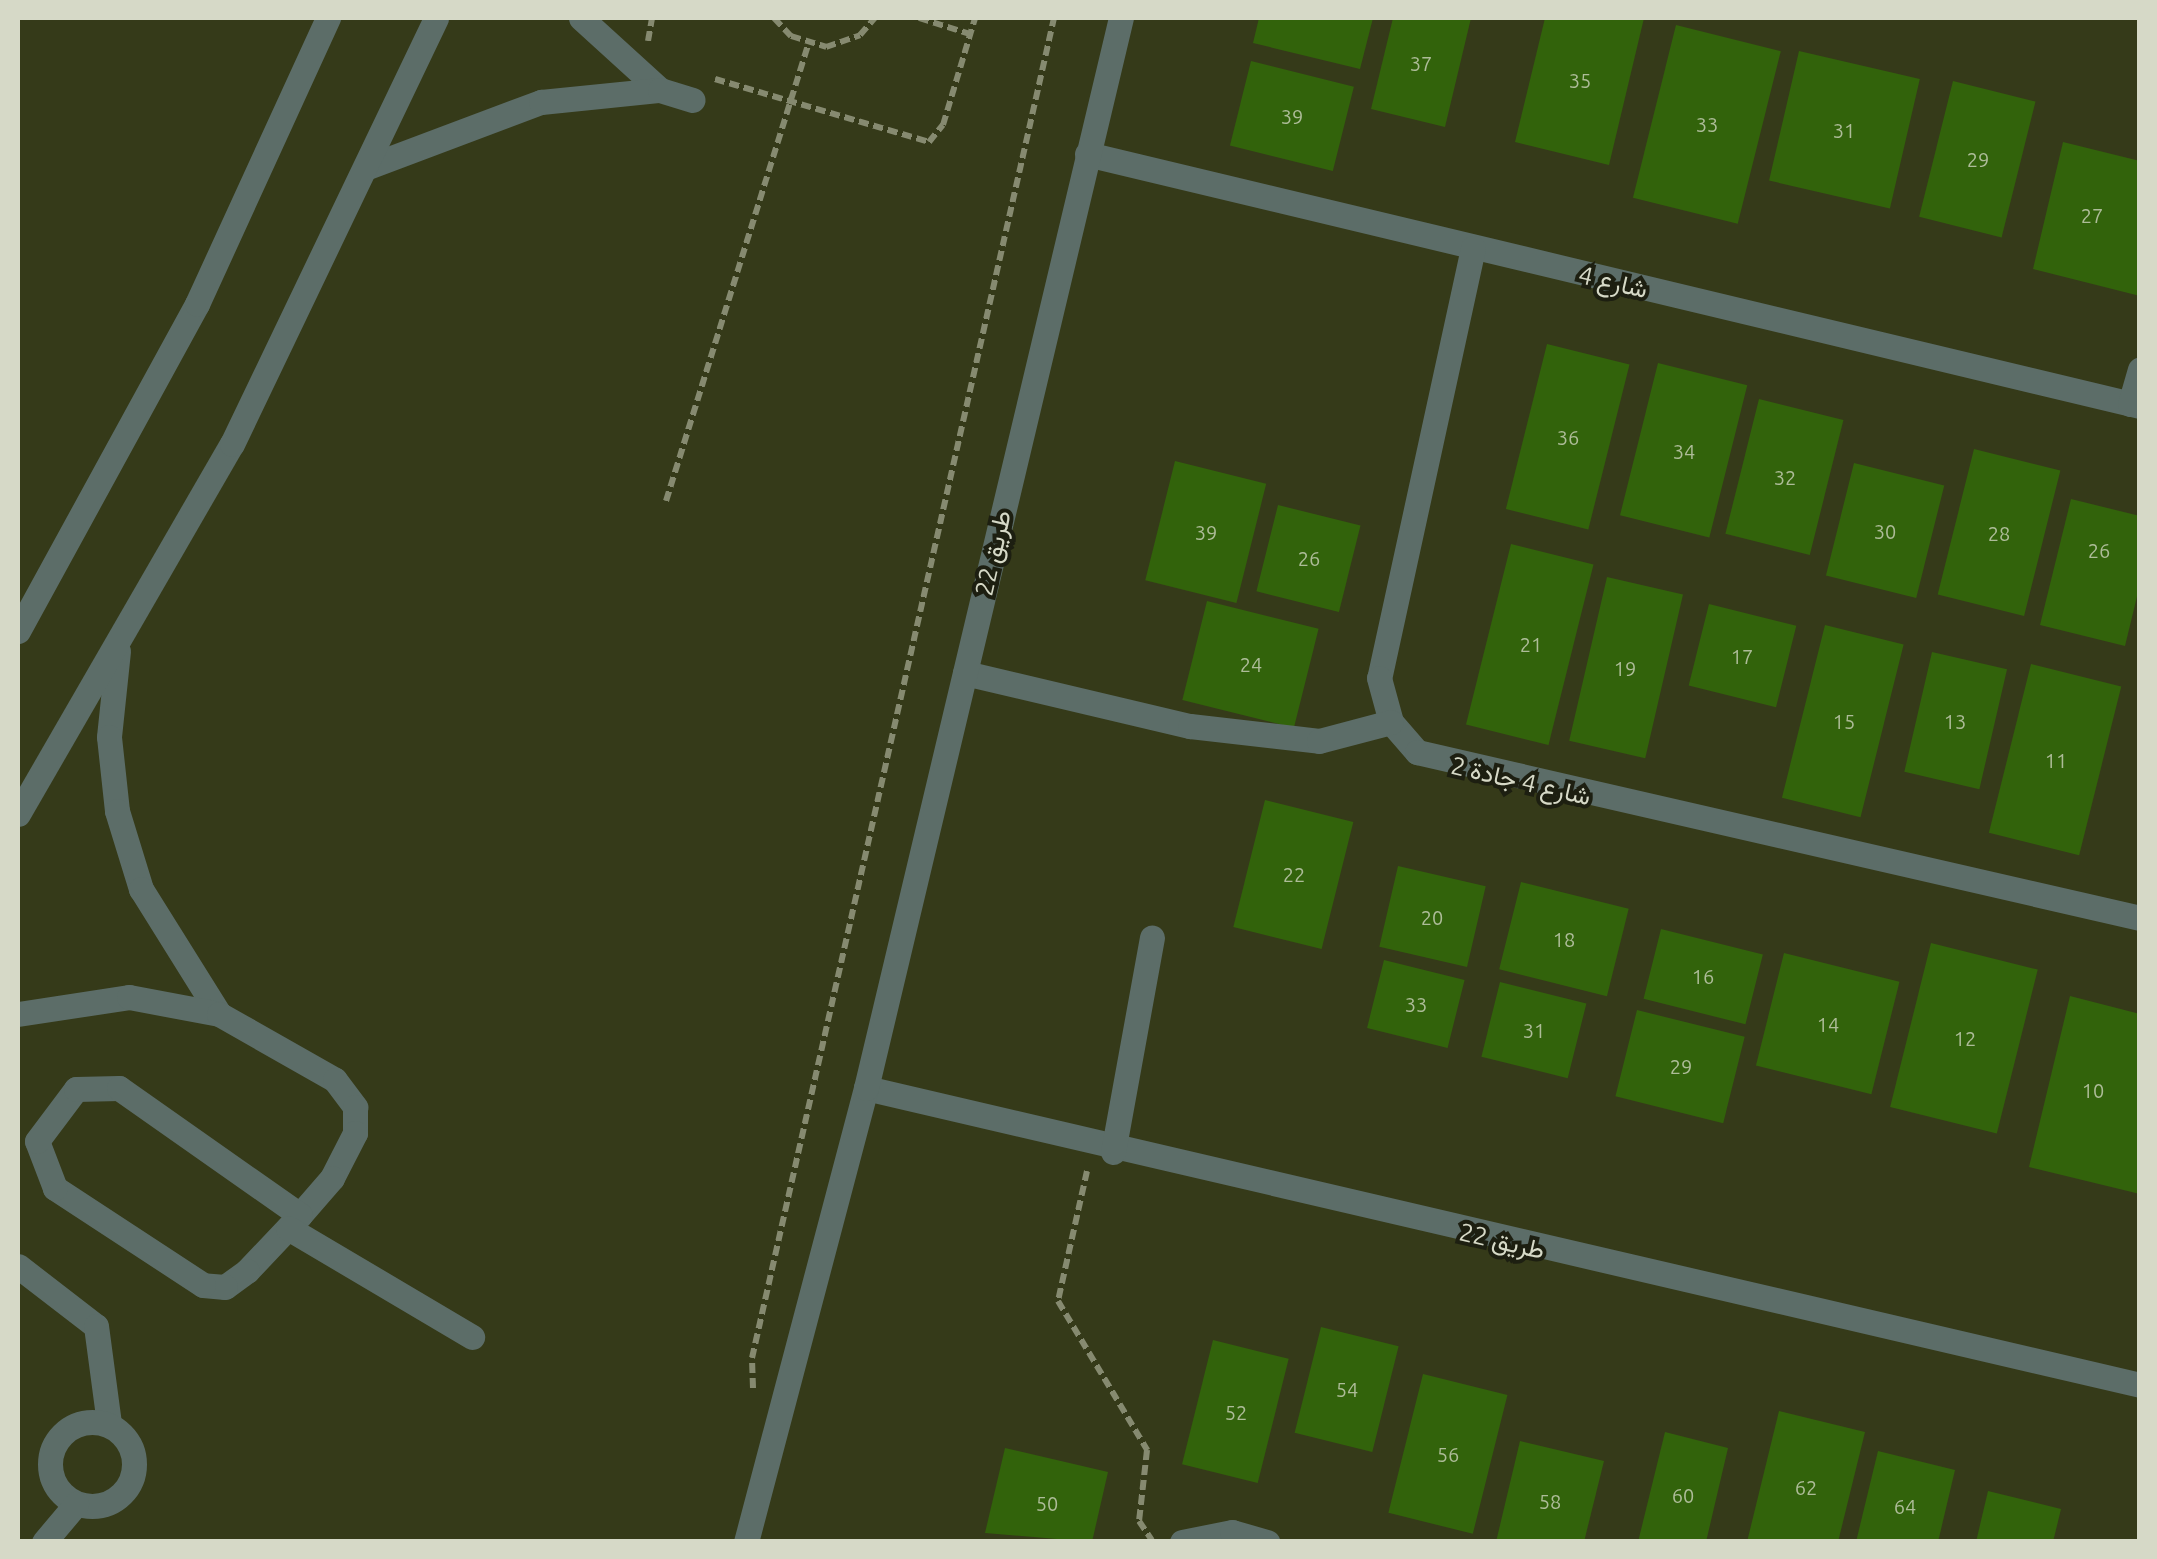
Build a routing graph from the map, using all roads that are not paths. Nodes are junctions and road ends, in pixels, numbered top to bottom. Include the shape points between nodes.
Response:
1 (328, 18) edge
2 (436, 18) edge
3 (581, 18) edge
4 (1121, 18) edge
5 (694, 86) road end
6 (660, 90) junction
7 (1088, 154) junction
8 (365, 168) junction
9 (1473, 248) junction
10 (2140, 368) edge
11 (2134, 405) edge
12 (18, 631) edge
13 (120, 638) junction
14 (965, 673) junction
15 (1391, 722) junction
16 (18, 814) edge
17 (2140, 918) edge
18 (1152, 938) dead end
19 (18, 1014) edge
20 (219, 1014) junction
21 (866, 1088) junction
22 (1102, 1150) junction
23 (294, 1222) junction
24 (18, 1266) edge
25 (472, 1337) dead end
26 (2140, 1386) edge
27 (109, 1424) junction
28 (76, 1504) junction
29 (44, 1542) edge
30 (746, 1542) edge
31 (1182, 1542) edge
32 (1268, 1542) edge

1 - 12 street via 197,304
2 - 8 street
3 - 6 street
4 - 7 street, طريق 22
5 - 6 street
6 - 8 street via 540,102
7 - 9 street, شارع 4
7 - 14 street, طريق 22
8 - 13 street via 232,444
9 - 11 street, شارع 4
9 - 15 street via 1379,678
10 - 11 street
13 - 16 street
13 - 20 street via 108,738 117,810 140,890
14 - 15 street via 1202,728 1319,741
14 - 21 street, طريق 22
15 - 17 street, شارع 4 جادة 2 via 1417,752 1447,766
18 - 22 street
19 - 20 street via 129,998
20 - 23 street via 335,1080 355,1107 356,1132
21 - 22 street, طريق 22
21 - 30 street, طريق 22
22 - 26 street, طريق 22
23 - 23 street via 225,1287 203,1285 55,1188 36,1141 76,1089 119,1088
23 - 25 street
24 - 27 street via 96,1326
27 - 28 street via 66,1430 52,1448 58,1490
27 - 28 street via 127,1438 132,1481 119,1499
28 - 29 street
31 - 32 street via 1232,1532

